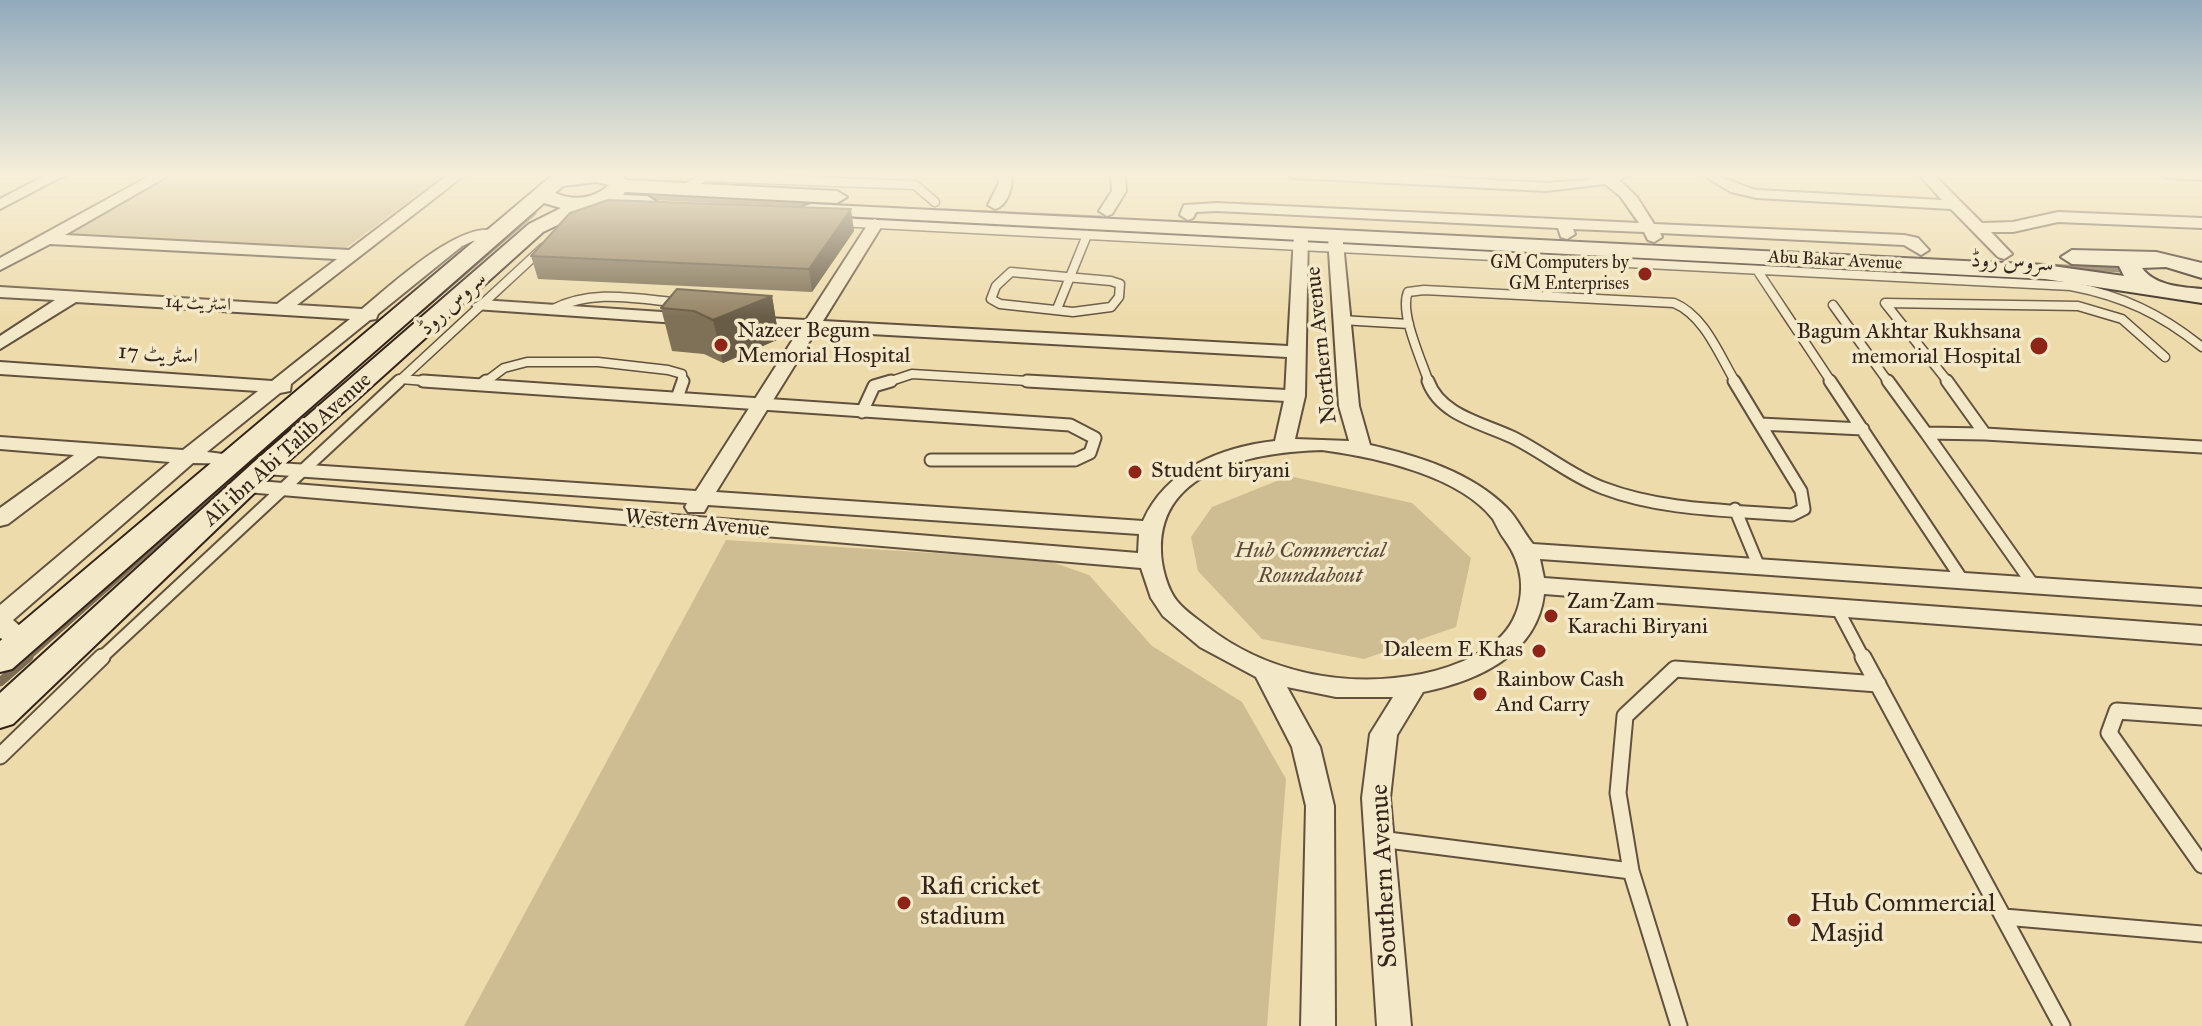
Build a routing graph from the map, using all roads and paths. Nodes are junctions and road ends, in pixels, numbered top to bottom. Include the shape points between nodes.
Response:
1 (77, 222) edge
2 (396, 222) edge
3 (510, 222) edge
4 (545, 222) edge
5 (842, 222) edge
6 (1046, 222) edge
7 (1373, 222) edge
8 (1646, 222) edge
9 (1973, 222) edge
10 (2036, 222) edge
11 (2175, 222) edge
12 (2202, 223) edge
13 (875, 224) junction
14 (1979, 228) junction
15 (1652, 233) junction
16 (494, 235) junction
17 (1087, 235) junction
18 (46, 239) junction
19 (1301, 241) junction
20 (549, 242) edge
21 (1336, 242) junction
22 (2004, 254) junction
23 (352, 255) junction
24 (1538, 259) junction
25 (2144, 260) junction
26 (2170, 261) junction
27 (2202, 263) edge
28 (0, 265) edge
29 (1757, 270) junction
30 (2202, 271) edge
31 (1072, 275) junction
32 (2166, 290) junction
33 (0, 292) edge
34 (73, 296) junction
35 (1549, 296) junction
36 (2202, 296) edge
37 (689, 303) edge
38 (481, 305) junction
39 (1833, 305) dead end
40 (281, 309) junction
41 (1057, 309) junction
42 (551, 310) junction
43 (364, 314) junction
44 (2202, 316) edge
45 (397, 317) junction
46 (1341, 320) junction
47 (1409, 324) junction
48 (810, 327) junction
49 (0, 344) edge
50 (2202, 347) edge
51 (1296, 352) junction
52 (2165, 357) dead end
53 (0, 368) edge
54 (400, 379) junction
55 (481, 385) junction
56 (279, 387) junction
57 (313, 389) junction
58 (1295, 396) junction
59 (677, 398) junction
60 (762, 404) junction
61 (862, 412) junction
62 (1760, 424) junction
63 (1863, 429) junction
64 (1926, 433) junction
65 (1985, 434) junction
66 (0, 443) edge
67 (1284, 445) junction
68 (2202, 447) edge
69 (1361, 448) junction
70 (93, 450) junction
71 (189, 456) junction
72 (232, 460) junction
73 (931, 460) dead end
74 (301, 471) junction
75 (264, 481) junction
76 (702, 498) junction
77 (1735, 509) junction
78 (0, 519) edge
79 (686, 523) junction
80 (1150, 528) junction
81 (1526, 551) junction
82 (1148, 561) junction
83 (1759, 567) junction
84 (1963, 581) junction
85 (1534, 585) junction
86 (2034, 586) junction
87 (2202, 597) edge
88 (1837, 608) junction
89 (2202, 635) edge
90 (24, 640) junction
91 (0, 660) edge
92 (1267, 673) junction
93 (1878, 684) junction
94 (1413, 687) junction
95 (0, 714) edge
96 (2202, 717) edge
97 (0, 756) edge
98 (1379, 839) junction
99 (2202, 865) edge
100 (1631, 871) junction
101 (2004, 917) junction
102 (2202, 934) edge
103 (1318, 1026) edge
104 (1394, 1026) edge
105 (1679, 1026) edge
106 (2062, 1026) edge

1 - 18 street
2 - 23 street
3 - 16 main road, Ali ibn Abi Talib Avenue
4 - 75 main road, Ali ibn Abi Talib Avenue
5 - 13 lane
6 - 19 main road, Abu Bakar Avenue
7 - 15 main road, Abu Bakar Avenue
8 - 15 street
9 - 14 street
10 - 14 street
11 - 12 street
13 - 17 lane
13 - 48 street
14 - 22 street
15 - 22 main road, Abu Bakar Avenue
16 - 43 street via 456,243
16 - 45 main road, Ali ibn Abi Talib Avenue
17 - 19 lane
17 - 31 lane
18 - 23 street
18 - 28 street
19 - 21 main road, Abu Bakar Avenue
19 - 51 street, Northern Avenue
20 - 38 lane, سروس روڈ
21 - 24 lane, سروس روڈ
21 - 32 main road, Abu Bakar Avenue via 2045,272
21 - 46 street, Northern Avenue
22 - 25 main road, Abu Bakar Avenue
23 - 40 street
24 - 29 lane, سروس روڈ
24 - 35 lane
25 - 26 main road, Abu Bakar Avenue
25 - 32 main road via 2130,265 2130,270
26 - 27 main road
26 - 30 main road
29 - 50 lane, سروس روڈ via 2071,286 2116,293 2144,305
29 - 63 lane
31 - 41 lane
31 - 41 lane via 1120,284 1118,299 1109,308
31 - 41 lane via 1011,272 991,299
32 - 36 main road, Abu Bakar Avenue
32 - 44 main road
33 - 34 street, اسٹریٹ 14
34 - 40 street, اسٹریٹ 14
34 - 49 street
35 - 47 lane via 1408,292
35 - 62 lane via 1674,303 1688,309
37 - 42 lane via 587,296 565,300
38 - 42 street
38 - 54 lane, سروس روڈ
39 - 64 lane
40 - 43 street, اسٹریٹ 14
42 - 48 street via 759,318
43 - 45 street, اسٹریٹ 14
43 - 56 street
45 - 57 main road, Ali ibn Abi Talib Avenue
46 - 47 lane
46 - 69 street, Northern Avenue via 1349,406
47 - 77 lane via 1433,394 1466,419 1512,437 1602,488 1662,504
48 - 51 street
48 - 60 street
51 - 58 street, Northern Avenue
52 - 65 lane via 2122,319 2089,308 1885,303
53 - 56 street, اسٹریٹ 17
54 - 55 lane
54 - 74 lane, سروس روڈ
55 - 59 lane
55 - 59 lane via 496,371 533,361 669,368 682,374
56 - 57 street, اسٹریٹ 17
56 - 71 street
57 - 72 main road, Ali ibn Abi Talib Avenue
58 - 61 lane via 912,374 874,386
58 - 67 street, Northern Avenue
59 - 60 lane
60 - 61 lane
60 - 76 street
61 - 73 lane via 1070,425 1095,438 1090,453 1075,460
62 - 63 lane
62 - 77 lane via 1801,491 1804,509 1792,515
63 - 84 lane
64 - 65 lane
64 - 86 lane
65 - 68 lane
66 - 70 street
67 - 69 street
67 - 80 street via 1238,454 1197,472 1167,497
69 - 81 street via 1414,462 1462,484 1501,515
70 - 71 street
70 - 78 street
71 - 72 street
71 - 90 street via 0,618 5,630
72 - 90 main road, Ali ibn Abi Talib Avenue
74 - 75 street, Western Avenue
74 - 76 street, Western Avenue
75 - 79 street, Western Avenue
75 - 95 main road, Ali ibn Abi Talib Avenue
75 - 97 lane
76 - 79 street
76 - 80 street, Western Avenue
77 - 83 lane
79 - 82 street, Western Avenue
80 - 82 street
81 - 83 street
81 - 85 street
82 - 92 street via 1166,603 1207,643
83 - 84 street
84 - 86 street
85 - 88 street
85 - 94 street via 1526,619 1503,649 1464,673
86 - 87 street
88 - 89 street
88 - 93 lane
90 - 91 main road, Ali ibn Abi Talib Avenue
92 - 94 street via 1340,689
92 - 103 street via 1306,747 1320,806
93 - 100 lane via 1675,669 1625,716 1618,793
93 - 101 lane
94 - 98 street, Southern Avenue via 1384,734 1376,798
96 - 99 lane via 2117,711 2109,733
98 - 100 lane
98 - 104 street, Southern Avenue
100 - 105 lane
101 - 102 lane
101 - 106 lane

